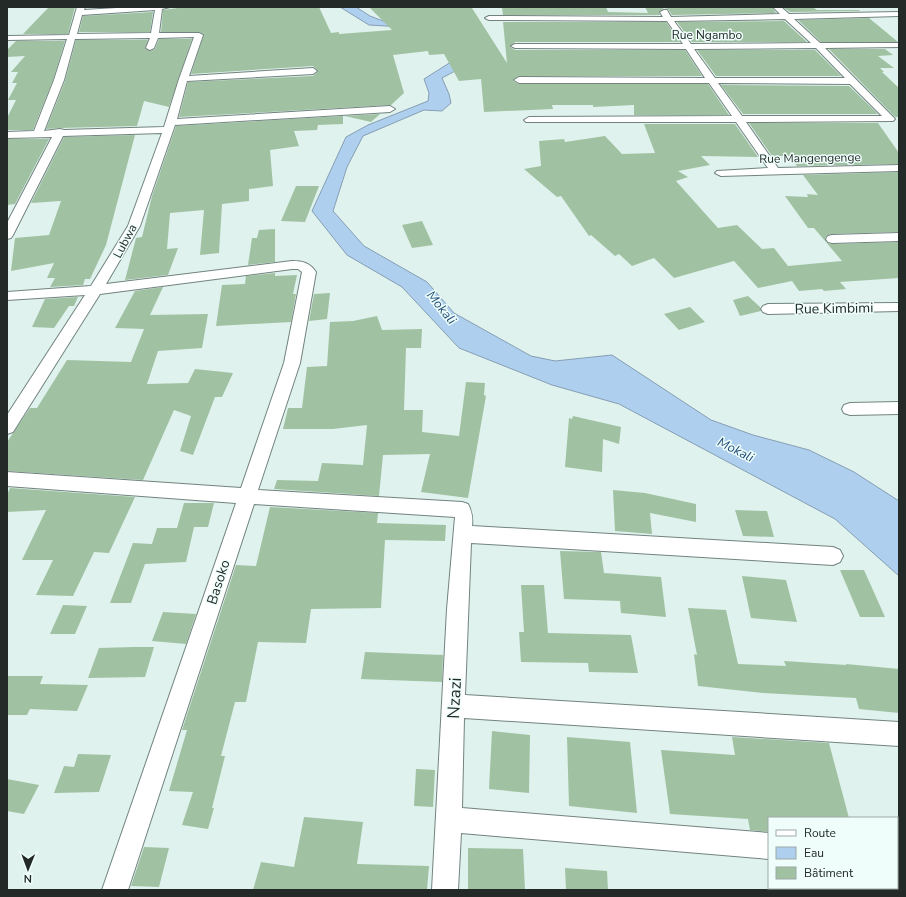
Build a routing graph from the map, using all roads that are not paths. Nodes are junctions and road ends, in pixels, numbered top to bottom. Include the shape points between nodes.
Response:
1 (159, 7) edge
2 (166, 7) edge
3 (660, 7) edge
4 (777, 7) edge
5 (80, 10) edge
6 (899, 14) edge
7 (787, 17) junction
8 (489, 18) dead end
9 (669, 19) junction
10 (155, 35) junction
11 (72, 37) junction
12 (7, 38) edge
13 (899, 45) edge
14 (515, 46) dead end
15 (818, 46) junction
16 (690, 47) junction
17 (150, 48) dead end
18 (313, 72) dead end
19 (183, 79) junction
20 (519, 80) dead end
21 (853, 81) junction
22 (712, 82) junction
23 (390, 109) dead end
24 (890, 119) junction
25 (529, 120) dead end
26 (739, 120) junction
27 (169, 126) junction
28 (899, 128) edge
29 (60, 132) junction
30 (38, 133) junction
31 (7, 135) edge
32 (899, 168) edge
33 (775, 171) junction
34 (721, 173) dead end
35 (7, 235) edge
36 (899, 237) edge
37 (832, 239) dead end
38 (95, 290) junction
39 (7, 296) edge
40 (899, 307) edge
41 (768, 309) dead end
42 (899, 408) edge
43 (850, 409) dead end
44 (7, 428) edge
45 (7, 479) edge
46 (247, 496) junction
47 (462, 534) junction
48 (833, 556) dead end
49 (453, 706) junction
50 (899, 734) edge
51 (450, 820) junction
52 (768, 846) edge
53 (115, 890) edge
54 (445, 890) edge

1 - 2 street
1 - 5 street
1 - 10 street
3 - 9 street
4 - 7 street
5 - 11 street
6 - 7 street
7 - 9 street
7 - 15 street
8 - 9 street
9 - 16 street
10 - 11 street
10 - 17 street
10 - 19 street, Lubwa via 199,35
11 - 12 street
11 - 30 street via 59,80
13 - 15 street, Rue Ngambo
14 - 16 street, Rue Ngambo
15 - 16 street, Rue Ngambo
15 - 21 street
16 - 22 street
18 - 19 street
19 - 27 street, Lubwa
20 - 22 street
21 - 22 street
21 - 24 street
22 - 26 street
23 - 27 street
24 - 26 street
24 - 28 street
25 - 26 street
26 - 33 street
27 - 29 street
27 - 38 street, Lubwa via 134,226
29 - 30 street
29 - 35 street
30 - 31 street
32 - 33 street, Rue Mangengenge
33 - 34 street, Rue Mangengenge
36 - 37 street
38 - 39 street
38 - 44 street, Lubwa
38 - 46 street, Basoko via 292,265 307,268 309,272 292,363
40 - 41 street, Rue Kimbimi
42 - 43 street
45 - 46 street
46 - 47 street, Nzazi via 462,510
46 - 53 street, Basoko
47 - 48 street
47 - 49 street, Nzazi
49 - 50 street
49 - 51 street, Nzazi
51 - 52 street
51 - 54 street, Nzazi

